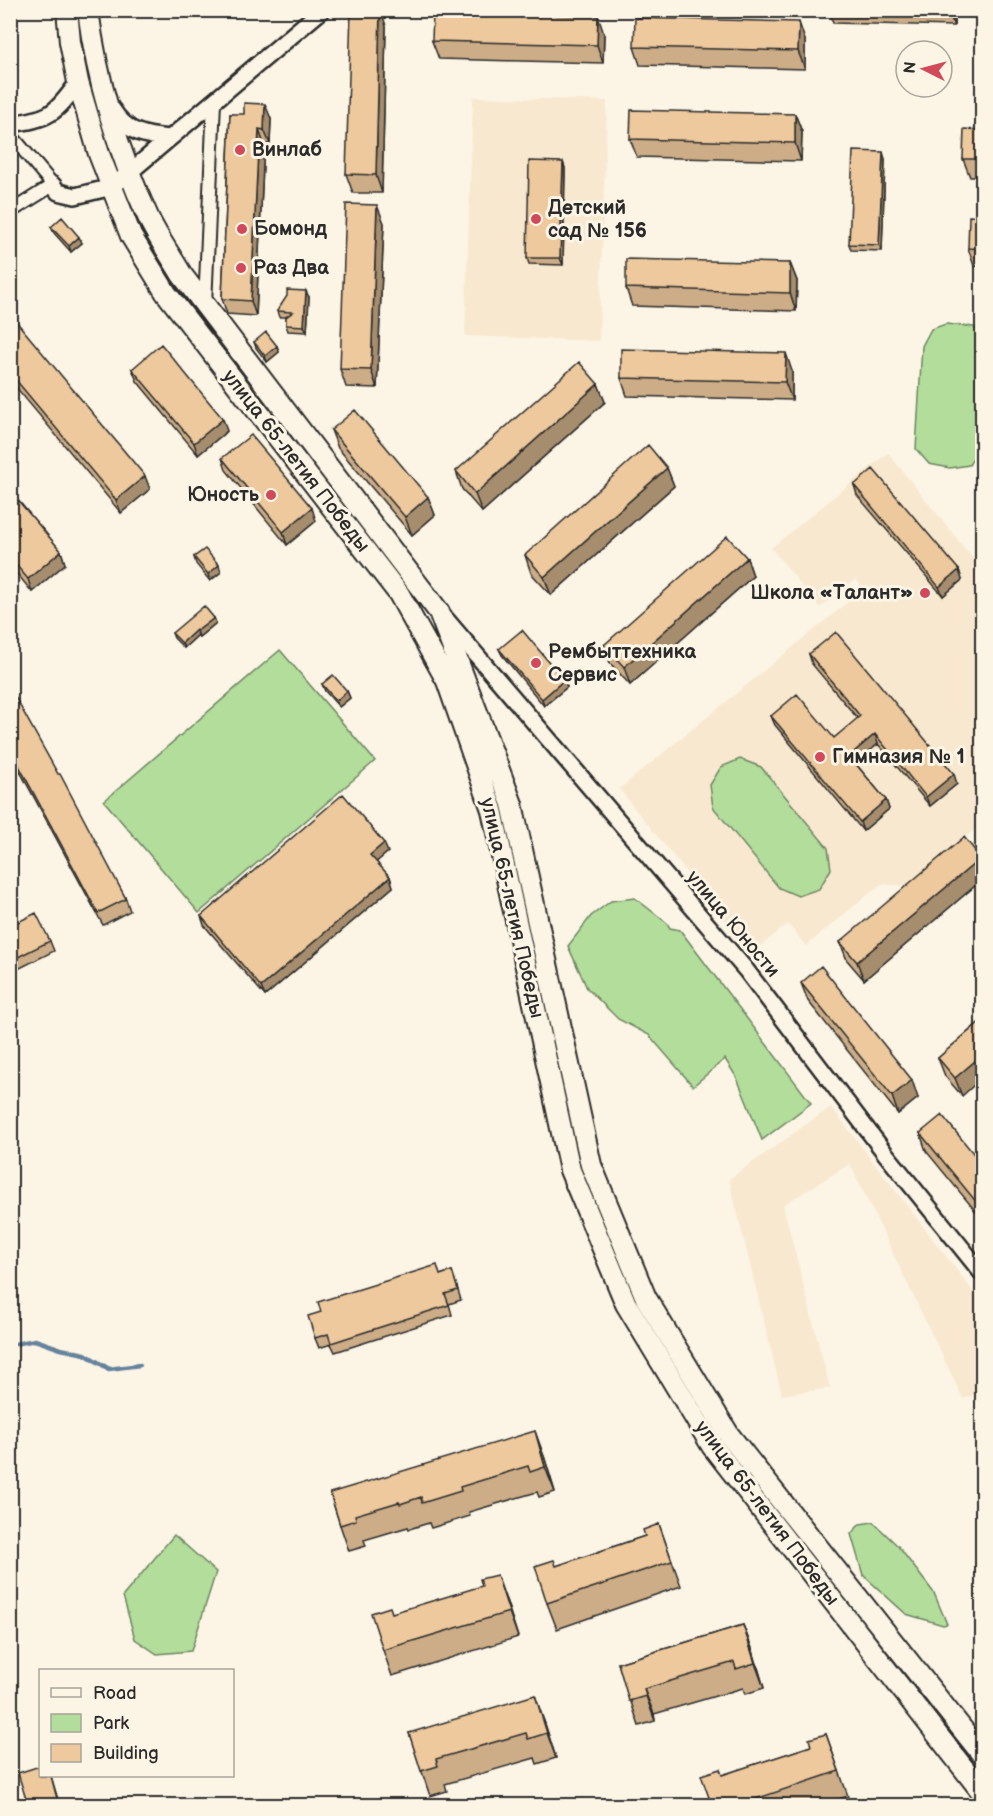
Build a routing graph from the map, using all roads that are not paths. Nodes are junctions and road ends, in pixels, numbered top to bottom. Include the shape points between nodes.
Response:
1 (67, 10) edge
2 (88, 10) edge
3 (322, 10) edge
4 (78, 82) junction
5 (106, 98) junction
6 (214, 102) junction
7 (10, 124) edge
8 (10, 134) edge
9 (170, 138) junction
10 (130, 173) junction
11 (54, 185) junction
12 (112, 187) junction
13 (10, 213) edge
14 (205, 305) junction
15 (439, 612) junction
16 (982, 1273) edge
17 (982, 1754) edge
18 (982, 1792) edge

1 - 4 main road, улица 65-летия Победы
2 - 5 main road
3 - 6 street
4 - 7 street via 52,113 42,119
4 - 12 main road, улица 65-летия Победы
5 - 9 street via 121,122 146,136
5 - 10 main road, улица 65-летия Победы
6 - 9 street
6 - 14 street
8 - 11 street
9 - 10 street
10 - 12 street
10 - 14 main road, улица 65-летия Победы via 150,221
11 - 12 street via 58,192 75,196
11 - 13 street
12 - 18 main road, улица 65-летия Победы via 131,236 166,293 399,594 447,681 492,810 570,1170 626,1304 712,1446
14 - 15 main road, улица 65-летия Победы
15 - 16 street, улица Юности via 746,970
15 - 17 main road, улица 65-летия Победы via 512,804 591,1165 646,1298 729,1435

